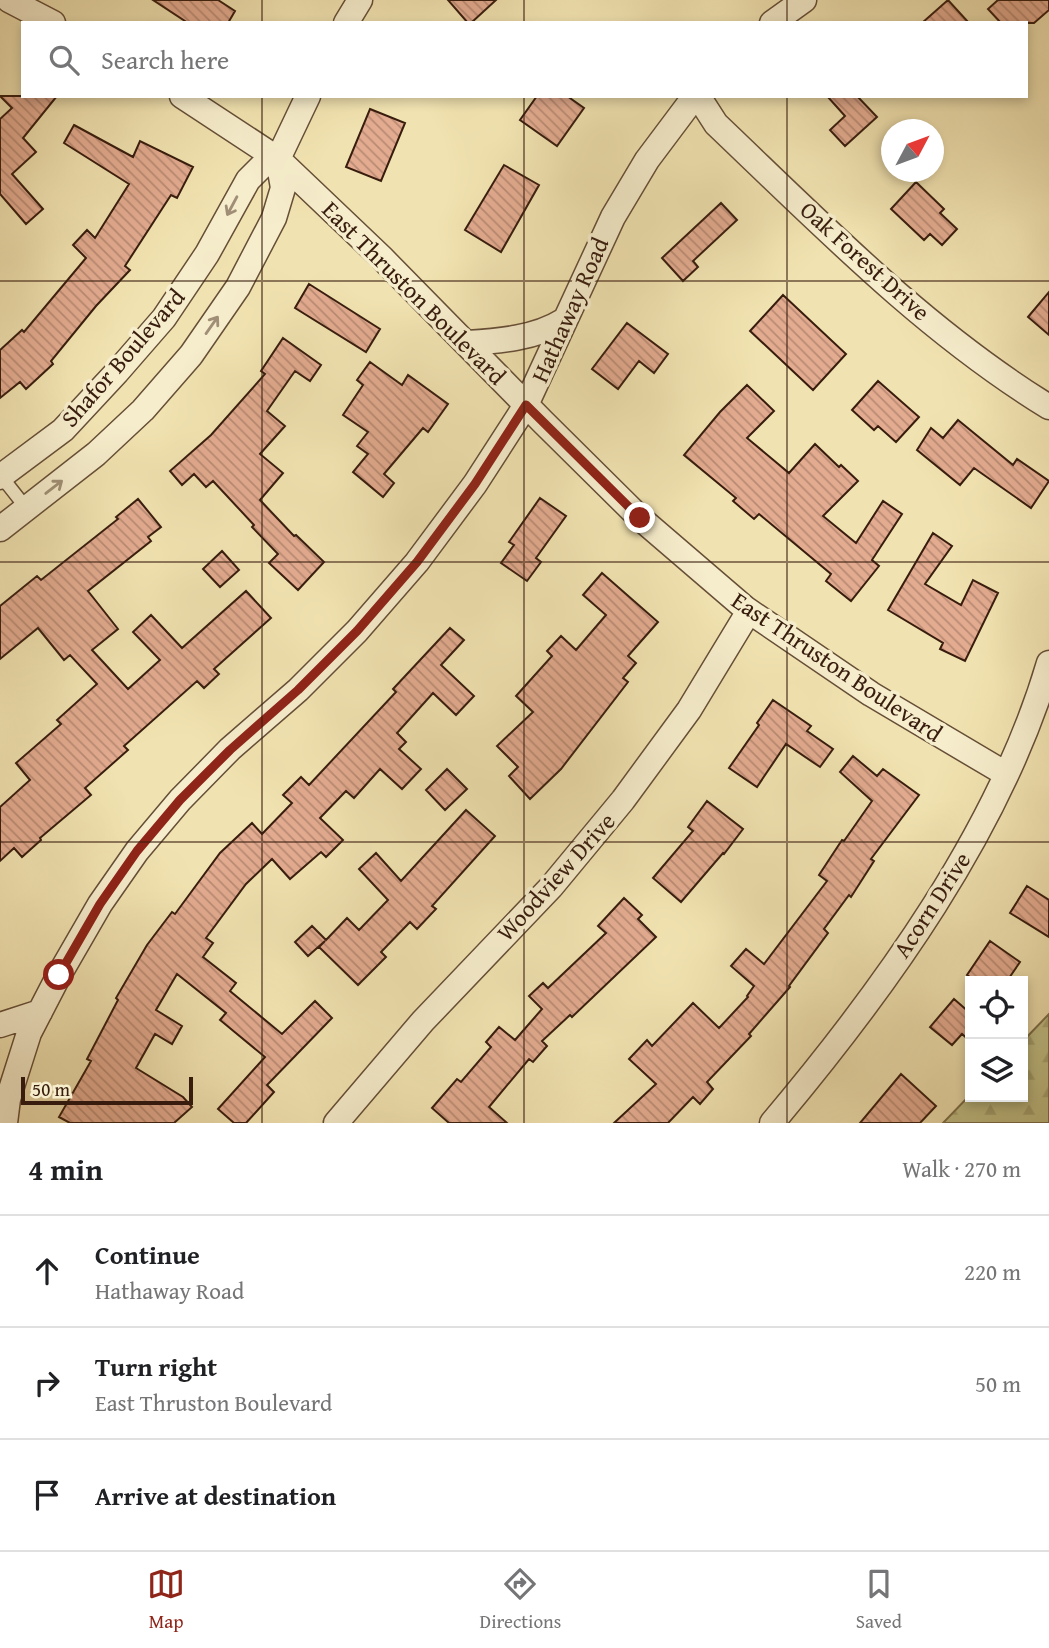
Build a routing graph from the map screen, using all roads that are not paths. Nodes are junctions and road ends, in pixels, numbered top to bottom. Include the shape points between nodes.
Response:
1 (360, 0) edge
2 (804, 0) edge
3 (7, 6) edge
4 (48, 21) edge
5 (347, 21) edge
6 (775, 21) edge
7 (185, 98) edge
8 (306, 98) edge
9 (694, 98) edge
10 (697, 98) edge
11 (278, 159) junction
12 (564, 321) junction
13 (467, 343) junction
14 (526, 405) junction
15 (1049, 407) edge
16 (0, 477) edge
17 (27, 509) junction
18 (0, 529) edge
19 (750, 611) junction
20 (1049, 663) edge
21 (1006, 774) junction
22 (40, 1012) junction
23 (0, 1025) edge
24 (5, 1119) edge
25 (336, 1123) edge
26 (772, 1123) edge

1 - 5 street
2 - 6 street
3 - 4 street
7 - 11 street, East Thruston Boulevard
8 - 11 street
9 - 12 street, Hathaway Road via 647,160 612,217
10 - 15 street, Oak Forest Drive via 716,124 889,286 1012,384
11 - 13 street, East Thruston Boulevard
11 -> 16 street, Shafor Boulevard via 248,180 164,318 117,372 63,429
17 -> 11 street, Shafor Boulevard via 143,410 191,355 238,287 274,218 283,188
12 - 13 street via 522,336
12 - 14 street, Hathaway Road
13 - 14 street, East Thruston Boulevard
14 - 19 street, East Thruston Boulevard via 640,518
14 - 22 street, Hathaway Road via 417,562 357,631 230,750 137,851 100,904
16 - 17 lane
17 - 18 street, Shafor Boulevard
19 - 21 street, East Thruston Boulevard via 871,694
19 - 25 street, Woodview Drive via 689,710 623,800 551,887 423,1021
20 - 21 street, Acorn Drive
21 - 26 street, Acorn Drive via 961,863 892,967
22 - 23 street
22 - 24 street, Hathaway Road via 29,1032

